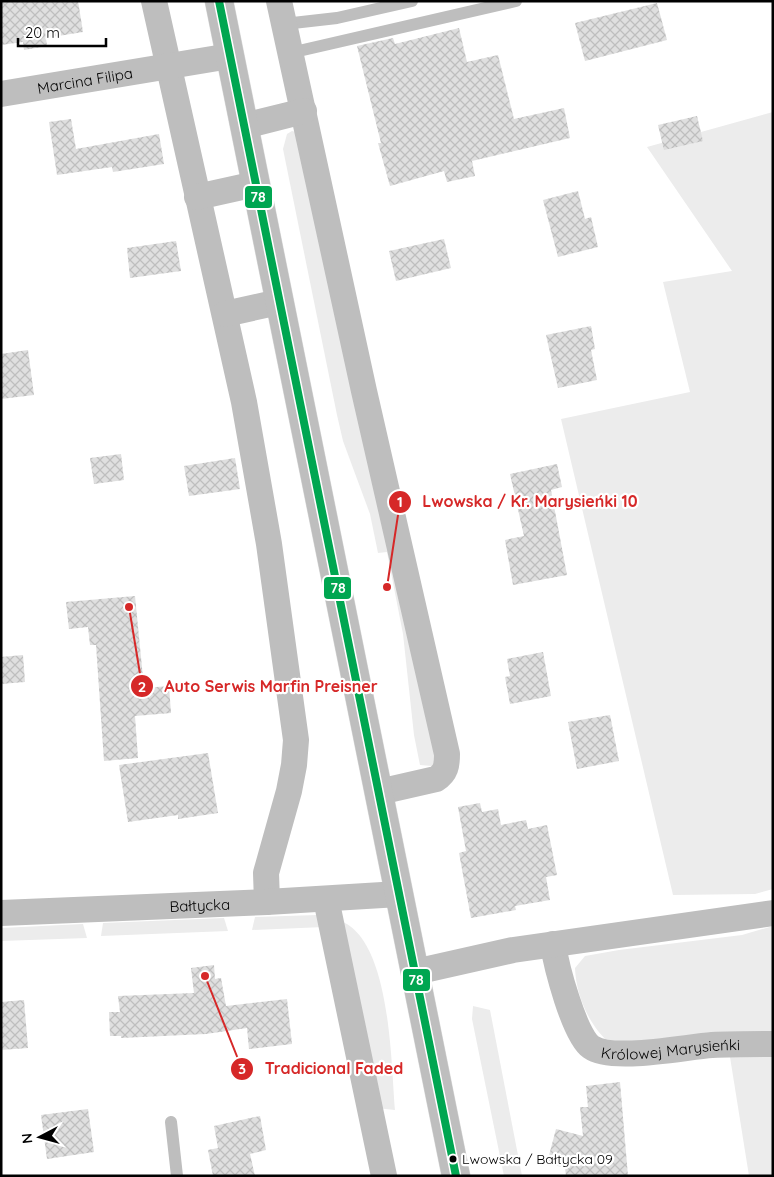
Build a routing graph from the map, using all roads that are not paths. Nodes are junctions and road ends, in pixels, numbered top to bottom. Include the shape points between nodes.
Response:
1 (154, 1) edge
2 (219, 1) edge
3 (412, 1) edge
4 (516, 1) edge
5 (282, 13) edge
6 (290, 53) junction
7 (230, 56) junction
8 (168, 67) junction
9 (1, 94) edge
10 (304, 111) junction
11 (244, 126) junction
12 (256, 184) junction
13 (197, 197) junction
14 (279, 302) junction
15 (225, 314) junction
16 (379, 792) junction
17 (398, 894) junction
18 (326, 899) junction
19 (267, 902) junction
20 (1, 913) edge
21 (773, 913) edge
22 (553, 944) junction
23 (414, 972) junction
24 (773, 1044) edge
25 (171, 1122) dead end
26 (177, 1176) edge
27 (384, 1176) edge
28 (456, 1176) edge

1 - 8 street
2 - 7 main road
3 - 5 lane via 337,18
4 - 6 lane
5 - 6 street
6 - 10 street
7 - 8 street, Marcina Filipa
7 - 11 main road
8 - 9 street, Marcina Filipa
8 - 13 street
10 - 11 street
10 - 16 street via 447,754 447,766 436,779
11 - 12 main road
12 - 13 street
12 - 14 main road
13 - 15 street
14 - 15 street
14 - 16 main road
15 - 19 street via 260,486 296,740 289,791 266,873
16 - 17 main road
17 - 18 street, Bałtycka
17 - 23 main road
18 - 19 street, Bałtycka
18 - 27 street
19 - 20 street, Bałtycka
21 - 22 street
22 - 23 street
22 - 24 street, Królowej Marysieńki via 561,984 590,1047 606,1053 628,1053 711,1045
23 - 28 main road
25 - 26 lane

